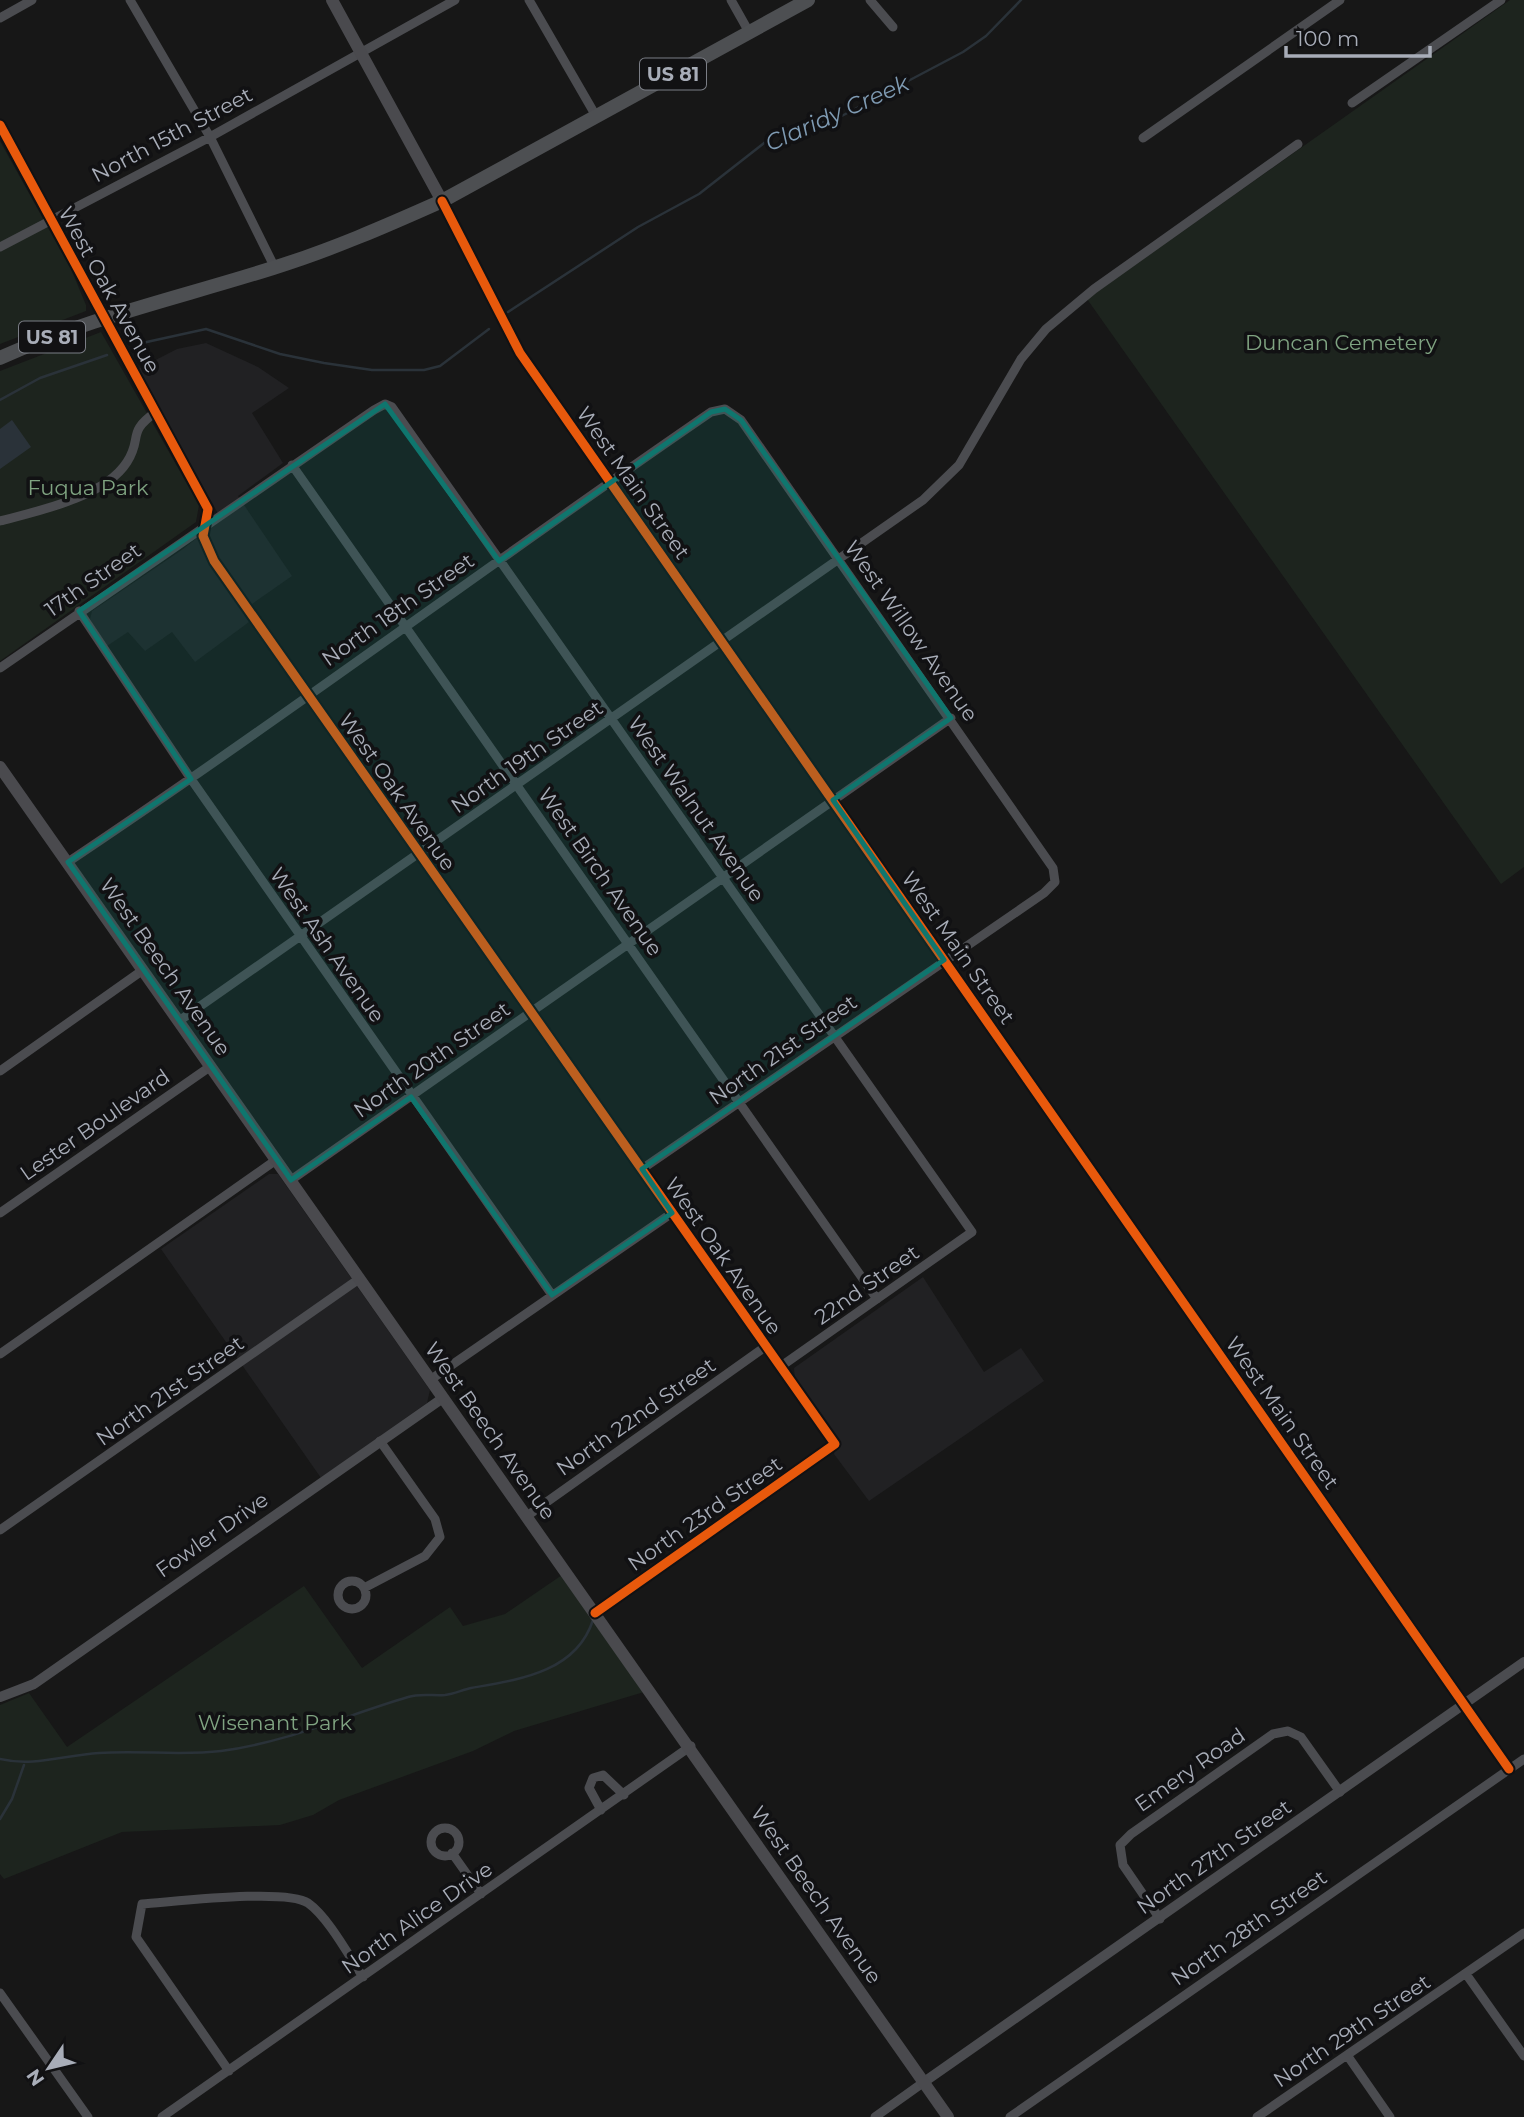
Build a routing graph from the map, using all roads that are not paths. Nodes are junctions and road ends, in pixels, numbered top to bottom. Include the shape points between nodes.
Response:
1 (32, 0) edge
2 (130, 0) edge
3 (332, 0) edge
4 (455, 0) edge
5 (529, 0) edge
6 (732, 0) edge
7 (808, 0) edge
8 (870, 0) edge
9 (1340, 0) edge
10 (1501, 0) edge
11 (0, 18) edge
12 (893, 27) dead end
13 (749, 32) junction
14 (359, 51) junction
15 (1352, 103) dead end
16 (596, 116) junction
17 (0, 125) edge
18 (209, 137) junction
19 (1143, 138) dead end
20 (1298, 144) dead end
21 (442, 201) junction
22 (51, 220) junction
23 (0, 247) edge
24 (275, 268) junction
25 (105, 318) junction
26 (0, 358) edge
27 (392, 407) joint
28 (725, 409) joint
29 (156, 412) junction
30 (292, 466) junction
31 (610, 482) junction
32 (0, 521) edge
33 (208, 522) junction
34 (839, 558) junction
35 (499, 561) junction
36 (79, 611) junction
37 (404, 627) junction
38 (722, 640) junction
39 (0, 668) edge
40 (308, 695) junction
41 (951, 718) junction
42 (611, 720) junction
43 (0, 767) edge
44 (191, 779) junction
45 (517, 785) junction
46 (833, 800) junction
47 (419, 854) junction
48 (68, 862) junction
49 (723, 877) junction
50 (1055, 881) joint
51 (300, 937) junction
52 (628, 943) junction
53 (944, 960) junction
54 (143, 970) junction
55 (530, 1012) junction
56 (179, 1021) junction
57 (833, 1035) junction
58 (211, 1066) junction
59 (0, 1071) edge
60 (411, 1097) junction
61 (739, 1102) junction
62 (276, 1160) junction
63 (642, 1169) junction
64 (290, 1181) junction
65 (0, 1213) edge
66 (672, 1213) junction
67 (972, 1232) joint
68 (359, 1279) junction
69 (552, 1295) junction
70 (877, 1300) junction
71 (765, 1347) junction
72 (0, 1354) edge
73 (780, 1367) junction
74 (430, 1380) junction
75 (443, 1398) junction
76 (380, 1441) junction
77 (835, 1444) joint
78 (527, 1516) junction
79 (0, 1530) edge
80 (364, 1588) dead end
81 (595, 1613) junction
82 (1524, 1662) edge
83 (0, 1697) edge
84 (1465, 1704) junction
85 (691, 1746) junction
86 (1524, 1759) edge
87 (1509, 1769) junction
88 (1340, 1792) junction
89 (624, 1795) junction
90 (601, 1810) junction
91 (452, 1853) dead end
92 (481, 1894) junction
93 (1160, 1919) junction
94 (1524, 1933) edge
95 (1466, 1974) junction
96 (363, 1977) junction
97 (0, 1993) edge
98 (1347, 2055) junction
99 (1524, 2056) edge
100 (229, 2071) junction
101 (924, 2082) junction
102 (88, 2117) edge
103 (162, 2117) edge
104 (875, 2117) edge
105 (948, 2117) edge
106 (1010, 2117) edge
107 (1258, 2117) edge
108 (1390, 2117) edge

1 - 11 street
2 - 18 street
3 - 14 main road, West Main Street
4 - 14 street, North 15th Street
5 - 16 street
6 - 13 street
7 - 13 main road, US 81
8 - 12 street
9 - 19 street
10 - 15 street
13 - 16 main road, US 81
14 - 18 street, North 15th Street
14 - 21 main road, West Main Street
16 - 21 main road, US 81
17 - 22 street, West Oak Avenue
18 - 22 street, North 15th Street
18 - 24 street
20 - 34 street, North 19th Street via 1046,329 1021,359 974,442 944,482
21 - 24 main road, US 81
21 - 31 street, West Main Street via 520,352
22 - 23 street, North 15th Street
22 - 25 street, West Oak Avenue
24 - 25 main road, US 81
25 - 26 main road, US 81
25 - 29 street, West Oak Avenue
27 - 30 street, 17th Street via 385,404 374,410
27 - 35 street, West Walnut Avenue
28 - 31 street, North 18th Street via 710,412
28 - 34 street, West Willow Avenue via 741,420
29 - 32 street via 139,424 127,463 101,484 49,508
29 - 33 street, West Oak Avenue via 208,509
30 - 33 street, 17th Street
30 - 37 street, West Birch Avenue
31 - 35 street, North 18th Street
31 - 38 street, West Main Street
33 - 36 street, 17th Street
33 - 40 street, West Oak Avenue via 203,536 214,561
34 - 38 street, North 19th Street
34 - 41 street, West Willow Avenue
35 - 37 street, North 18th Street
35 - 42 street, West Walnut Avenue
36 - 39 street, 17th Street
36 - 44 street, West Ash Avenue
37 - 40 street, North 18th Street
37 - 45 street, West Birch Avenue
38 - 42 street, North 19th Street
38 - 46 street, West Main Street
40 - 44 street, North 18th Street
40 - 47 street, West Oak Avenue
41 - 46 street, North 20th Street
41 - 50 street, West Willow Avenue via 1053,868
42 - 45 street, North 19th Street
42 - 49 street, West Walnut Avenue
43 - 48 main road, West Beech Avenue
44 - 48 street, North 18th Street
44 - 51 street, West Ash Avenue
45 - 47 street, North 19th Street
45 - 52 street, West Birch Avenue
46 - 49 street, North 20th Street
46 - 53 street, West Main Street
47 - 51 street, North 19th Street
47 - 55 street, West Oak Avenue
48 - 54 main road, West Beech Avenue
49 - 52 street, North 20th Street
49 - 57 street, West Walnut Avenue
50 - 53 street, North 21st Street
51 - 56 street, North 19th Street
51 - 60 street, West Ash Avenue
52 - 55 street, North 20th Street
52 - 61 street, West Birch Avenue
53 - 57 street, North 21st Street
53 - 84 street, West Main Street
54 - 56 main road, West Beech Avenue
54 - 59 street
55 - 60 street, North 20th Street
55 - 63 street, West Oak Avenue
56 - 58 main road, West Beech Avenue
57 - 61 street, North 21st Street
57 - 67 street, West Walnut Avenue
58 - 62 main road, West Beech Avenue
58 - 65 street, Lester Boulevard
60 - 64 street, North 20th Street
60 - 69 street, West Ash Avenue
61 - 63 street, North 21st Street
61 - 70 street, West Birch Avenue
62 - 64 main road, West Beech Avenue
62 - 72 street
63 - 66 street, West Oak Avenue
64 - 68 main road, West Beech Avenue
66 - 69 street
66 - 71 street, West Oak Avenue
67 - 70 street, 22nd Street
68 - 74 main road, West Beech Avenue
68 - 79 street, North 21st Street
69 - 74 street
70 - 73 street, 22nd Street
71 - 73 street, West Oak Avenue
71 - 78 street, North 22nd Street
73 - 77 street, West Oak Avenue
74 - 75 main road, West Beech Avenue
75 - 76 street, Fowler Drive
75 - 78 main road, West Beech Avenue
76 - 80 street via 435,1519 440,1536 425,1556
76 - 83 street, Fowler Drive via 34,1684
77 - 81 street, North 23rd Street
78 - 81 main road, West Beech Avenue
81 - 85 main road, West Beech Avenue
82 - 84 street, North 27th Street
84 - 87 street
84 - 88 street, North 27th Street
85 - 89 street, North Alice Drive
85 - 101 main road, West Beech Avenue
86 - 87 street, North 28th Street
87 - 106 street, North 28th Street
88 - 93 street, North 27th Street
88 - 93 street, Emery Road via 1301,1737 1294,1732 1273,1734 1130,1834 1121,1845 1123,1865
89 - 90 street, North Alice Drive
89 - 90 street via 603,1775 593,1778 589,1787
90 - 92 street, North Alice Drive
91 - 92 street
92 - 96 street, North Alice Drive
93 - 101 street, North 27th Street
94 - 95 street, North 29th Street
95 - 98 street, North 29th Street
95 - 99 street
96 - 100 street, North Alice Drive
96 - 100 street via 315,1909 299,1899 276,1896 142,1904 136,1937
97 - 102 street
98 - 107 street, North 29th Street
98 - 108 street
100 - 103 street, North Alice Drive
101 - 104 street
101 - 105 main road, West Beech Avenue

